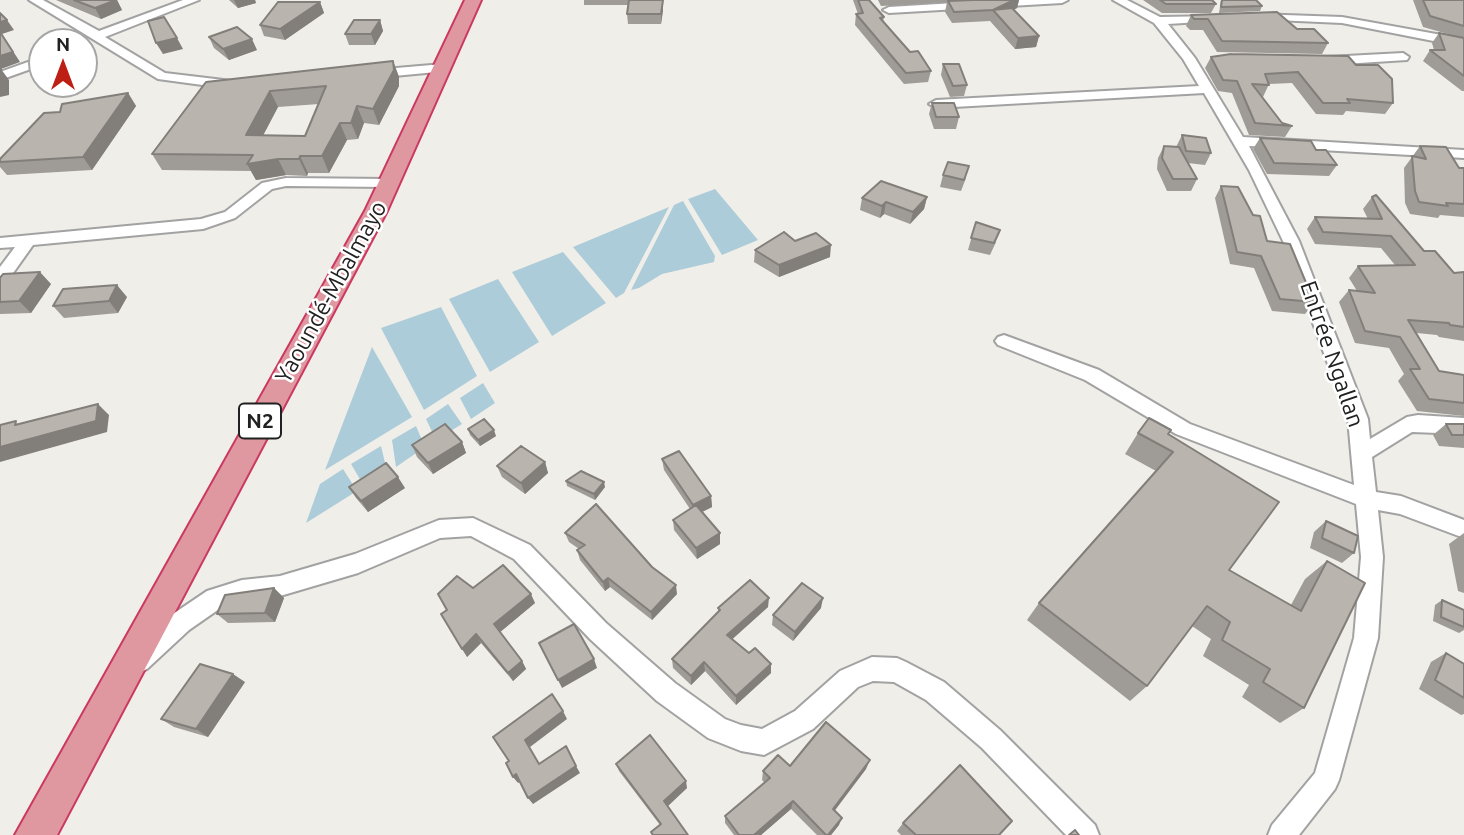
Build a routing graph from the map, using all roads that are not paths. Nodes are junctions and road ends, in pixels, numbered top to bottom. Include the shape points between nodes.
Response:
1 (35, 0) edge
2 (194, 0) edge
3 (473, 0) edge
4 (1062, 0) edge
5 (1119, 0) edge
6 (889, 10) dead end
7 (1239, 17) edge
8 (1225, 18) edge
9 (1158, 21) junction
10 (99, 37) junction
11 (1464, 43) edge
12 (1403, 57) dead end
13 (1307, 60) edge
14 (28, 66) edge
15 (443, 68) junction
16 (359, 75) edge
17 (0, 76) edge
18 (242, 86) edge
19 (1207, 89) junction
20 (936, 104) edge
21 (1237, 141) junction
22 (1464, 154) edge
23 (389, 183) junction
24 (28, 240) junction
25 (0, 243) edge
26 (0, 279) edge
27 (1003, 341) dead end
28 (1464, 426) edge
29 (1363, 453) junction
30 (1367, 499) junction
31 (1464, 529) edge
32 (112, 690) junction
33 (35, 835) edge
34 (1085, 835) edge
35 (1282, 835) edge

1 - 10 street
2 - 10 street
3 - 15 highway, Yaoundé-Mbalmayo / N2
4 - 6 street
5 - 9 street, Entrée Ngallan
7 - 11 street via 1342,20
8 - 9 street
9 - 19 street, Entrée Ngallan via 1196,58
10 - 18 street via 162,76
12 - 13 street
14 - 17 street
15 - 16 street
15 - 23 highway, Yaoundé-Mbalmayo / N2
19 - 20 street
19 - 21 street, Entrée Ngallan
21 - 22 street
21 - 29 street, Entrée Ngallan via 1291,241 1358,419
23 - 24 street via 286,182 267,186 230,215 203,224
23 - 32 highway, Yaoundé-Mbalmayo / N2
24 - 25 street
24 - 26 street
27 - 30 street via 1092,375 1183,429
28 - 29 street via 1407,425
29 - 30 street, Entrée Ngallan
30 - 31 street via 1401,505
30 - 35 street, Entrée Ngallan via 1372,557 1366,638 1326,780
32 - 33 highway, Yaoundé-Mbalmayo / N2
32 - 34 street via 181,622 215,598 280,586 358,563 439,529 474,527 522,552 598,631 666,692 717,729 764,742 804,720 849,679 872,669 897,670 935,691 991,739

